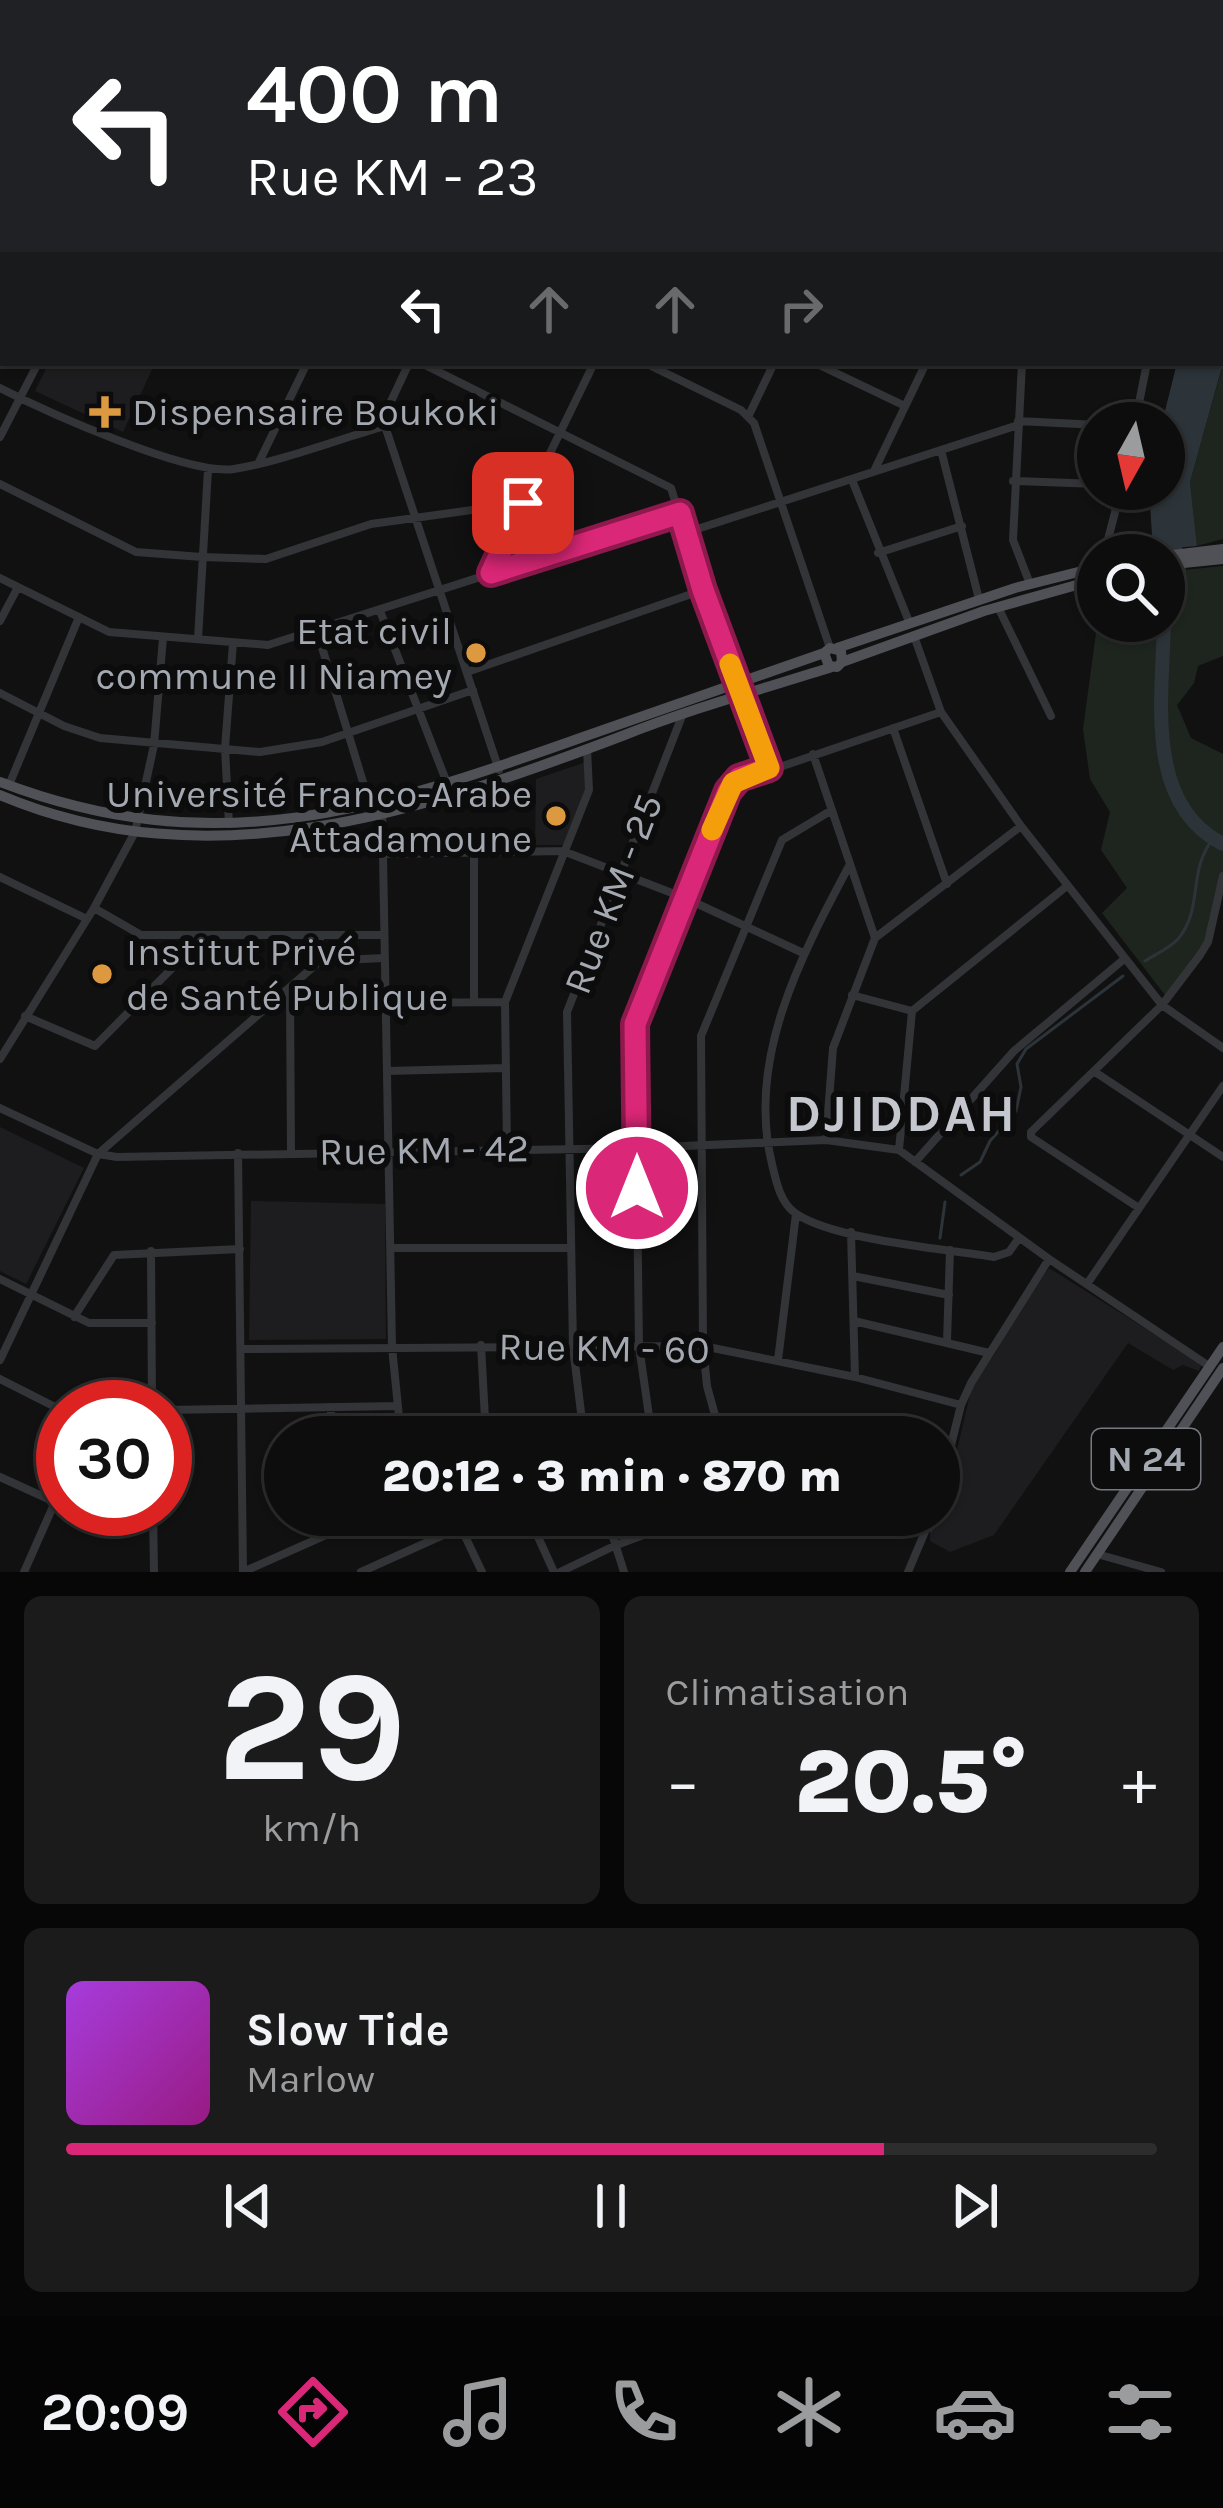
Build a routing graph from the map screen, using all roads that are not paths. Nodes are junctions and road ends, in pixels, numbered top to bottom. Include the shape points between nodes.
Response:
1 (36, 366) edge
2 (306, 366) edge
3 (408, 366) edge
4 (427, 366) edge
5 (592, 366) edge
6 (651, 366) edge
7 (773, 366) edge
8 (821, 366) edge
9 (925, 366) edge
10 (1022, 366) edge
11 (1146, 366) edge
12 (0, 388) edge
13 (20, 398) junction
14 (1139, 402) edge
15 (905, 406) junction
16 (748, 416) junction
17 (1018, 423) junction
18 (1077, 424) edge
19 (385, 426) junction
20 (559, 432) junction
21 (0, 437) edge
22 (941, 450) junction
23 (258, 463) junction
24 (208, 470) junction
25 (873, 472) junction
26 (852, 479) junction
27 (1013, 481) junction
28 (1077, 483) edge
29 (0, 484) edge
30 (782, 502) junction
31 (523, 503) junction
32 (680, 513) junction
33 (412, 517) junction
34 (962, 526) junction
35 (685, 533) junction
36 (1223, 549) edge
37 (880, 552) junction
38 (202, 557) junction
39 (1187, 557) joint
40 (1223, 559) edge
41 (1077, 572) edge
42 (491, 573) junction
43 (0, 578) edge
44 (1030, 584) junction
45 (1077, 585) edge
46 (18, 587) junction
47 (438, 590) junction
48 (703, 590) junction
49 (981, 606) junction
50 (998, 607) junction
51 (380, 610) junction
52 (79, 617) junction
53 (0, 621) edge
54 (912, 630) junction
55 (317, 631) junction
56 (163, 638) junction
57 (197, 639) junction
58 (233, 643) junction
59 (830, 650) junction
60 (837, 665) junction
61 (467, 672) junction
62 (740, 689) junction
63 (472, 690) junction
64 (0, 694) edge
65 (420, 708) junction
66 (40, 712) junction
67 (941, 712) junction
68 (682, 716) junction
69 (1051, 716) dead end
70 (640, 723) junction
71 (893, 728) junction
72 (620, 730) junction
73 (348, 733) junction
74 (154, 745) junction
75 (225, 748) junction
76 (587, 749) junction
77 (813, 754) junction
78 (769, 768) junction
79 (500, 772) junction
80 (447, 783) junction
81 (3, 787) edge
82 (376, 803) junction
83 (832, 811) junction
84 (383, 815) junction
85 (140, 818) junction
86 (229, 824) junction
87 (1021, 826) junction
88 (135, 832) junction
89 (474, 850) junction
90 (563, 851) junction
91 (384, 854) junction
92 (849, 866) junction
93 (621, 875) junction
94 (1223, 876) edge
95 (0, 877) edge
96 (947, 884) junction
97 (1067, 886) junction
98 (685, 898) junction
99 (94, 908) junction
100 (87, 919) junction
101 (743, 926) junction
102 (206, 934) junction
103 (320, 935) junction
104 (383, 935) junction
105 (874, 938) junction
106 (1208, 942) junction
107 (1223, 946) edge
108 (803, 952) junction
109 (384, 958) junction
110 (1123, 960) junction
111 (320, 961) junction
112 (290, 990) junction
113 (852, 995) junction
114 (474, 1001) junction
115 (505, 1002) junction
116 (386, 1004) junction
117 (1162, 1005) junction
118 (912, 1011) junction
119 (25, 1016) junction
120 (1223, 1048) edge
121 (0, 1059) edge
122 (505, 1068) junction
123 (388, 1071) junction
124 (1095, 1072) junction
125 (1223, 1086) edge
126 (0, 1108) edge
127 (1191, 1134) junction
128 (826, 1140) junction
129 (767, 1145) junction
130 (703, 1147) junction
131 (507, 1148) junction
132 (637, 1148) junction
133 (570, 1149) junction
134 (390, 1150) junction
135 (898, 1150) junction
136 (291, 1152) junction
137 (238, 1153) junction
138 (98, 1154) junction
139 (1223, 1157) edge
140 (915, 1162) junction
141 (1139, 1208) junction
142 (796, 1214) junction
143 (851, 1232) junction
144 (1019, 1238) junction
145 (571, 1247) junction
146 (391, 1248) junction
147 (240, 1249) junction
148 (950, 1250) junction
149 (151, 1251) junction
150 (1049, 1259) junction
151 (853, 1276) junction
152 (0, 1280) edge
153 (1087, 1284) junction
154 (30, 1294) junction
155 (949, 1295) junction
156 (74, 1317) junction
157 (854, 1321) junction
158 (152, 1323) junction
159 (946, 1342) junction
160 (482, 1345) junction
161 (574, 1346) junction
162 (639, 1346) junction
163 (703, 1346) junction
164 (392, 1347) junction
165 (1223, 1348) edge
166 (242, 1349) junction
167 (988, 1353) junction
168 (0, 1360) edge
169 (778, 1360) junction
170 (1217, 1376) edge
171 (855, 1378) junction
172 (0, 1379) edge
173 (152, 1380) edge
174 (36, 1398) edge
175 (961, 1405) junction
176 (397, 1406) junction
177 (331, 1407) junction
178 (192, 1410) edge
179 (242, 1410) junction
180 (331, 1416) edge
181 (398, 1416) edge
182 (484, 1416) edge
183 (580, 1416) edge
184 (649, 1416) edge
185 (716, 1416) edge
186 (958, 1416) edge
187 (0, 1477) edge
188 (36, 1492) edge
189 (42, 1536) edge
190 (153, 1536) edge
191 (323, 1536) edge
192 (441, 1536) edge
193 (465, 1536) edge
194 (539, 1536) edge
195 (611, 1536) edge
196 (637, 1536) edge
197 (924, 1536) edge
198 (614, 1546) junction
199 (1096, 1554) junction
200 (24, 1572) edge
201 (154, 1572) edge
202 (243, 1572) edge
203 (361, 1572) edge
204 (482, 1572) edge
205 (557, 1572) edge
206 (624, 1572) edge
207 (908, 1572) edge
208 (1070, 1572) edge
209 (1085, 1572) edge
210 (1162, 1572) edge

1 - 13 street
2 - 23 street
3 - 19 street
4 - 20 street
5 - 20 street
6 - 16 street
7 - 16 street
8 - 15 street
9 - 15 street
10 - 17 street
11 - 14 street
12 - 13 street
13 - 21 street
13 - 24 street
15 - 25 street
16 - 30 street
17 - 18 street
17 - 22 street
17 - 27 street
19 - 23 street
19 - 33 street
20 - 31 street
20 - 32 street via 666,484
22 - 25 street
22 - 34 street
23 - 24 street
24 - 38 street
25 - 26 street
26 - 30 street
26 - 37 street
27 - 28 street
27 - 44 street via 1014,545
29 - 38 street via 136,551
30 - 35 street
30 - 59 street
31 - 33 street
31 - 42 street
32 - 35 street
32 - 42 street
33 - 38 street via 266,559
33 - 47 street
34 - 37 street
34 - 49 street
35 - 48 street
36 - 39 main road
37 - 54 street
38 - 57 street
39 - 40 main road
41 - 44 main road
42 - 47 street
43 - 46 street
44 - 49 main road
45 - 50 main road
46 - 52 street
46 - 53 street
47 - 51 street
47 - 61 street
48 - 61 street
48 - 62 street
49 - 50 main road
49 - 54 main road
50 - 69 street
51 - 55 street
51 - 65 street
52 - 56 street via 109,632
52 - 66 street
54 - 59 main road
54 - 60 main road
54 - 67 street
55 - 58 street via 275,644
55 - 73 street
56 - 57 street
56 - 74 street
57 - 58 street
58 - 75 street
59 - 60 main road via 824,662
59 - 62 main road
60 - 62 main road
61 - 63 street
62 - 68 main road
62 - 70 main road
62 - 78 street
63 - 65 street
63 - 79 street
64 - 66 street
65 - 73 street
65 - 80 street
66 - 74 street via 93,736
66 - 81 street
67 - 71 street
67 - 87 street
68 - 70 main road
68 - 93 street, Rue KM - 25
70 - 72 main road
71 - 77 street
71 - 96 street
72 - 76 main road
72 - 79 main road
73 - 75 street via 285,751
73 - 82 street
74 - 75 street
74 - 85 street
75 - 86 street
76 - 79 main road
76 - 90 street via 590,786
77 - 78 street
77 - 83 street
78 - 98 street via 733,783
79 - 80 main road
79 - 84 main road
80 - 82 main road
81 - 85 main road
81 - 88 main road via 42,810
82 - 84 street
82 - 86 main road
83 - 92 street
83 - 101 street via 782,840
84 - 88 main road via 273,834
84 - 91 street
85 - 86 main road
85 - 88 street
87 - 96 street
87 - 97 street
88 - 99 street
89 - 90 street
89 - 91 street
89 - 114 street
90 - 93 street
90 - 115 street
91 - 104 street
92 - 105 street
92 - 108 street
93 - 98 street
93 - 133 street, Rue KM - 25 via 568,1006
94 - 106 street
95 - 100 street
96 - 105 street
97 - 110 street
97 - 118 street
98 - 101 street
98 - 132 street via 635,1024
99 - 100 street
99 - 102 street via 141,935
100 - 119 street
101 - 108 street
101 - 130 street via 701,1036
102 - 103 street
102 - 119 street via 95,1046
103 - 104 street
103 - 111 street
104 - 109 street
105 - 113 street
106 - 107 street
106 - 117 street
108 - 129 street via 769,1060
109 - 111 street
109 - 116 street
110 - 117 street
110 - 140 street via 1014,1052
111 - 112 street
112 - 136 street
112 - 138 street
113 - 118 street
113 - 128 street via 831,1058
114 - 115 street
114 - 116 street
115 - 122 street
116 - 123 street
117 - 120 street
117 - 124 street
118 - 135 street
119 - 121 street
122 - 123 street
122 - 131 street
123 - 134 street
124 - 127 street
124 - 141 street via 1031,1137
125 - 127 street
126 - 138 street, Rue KM - 42
127 - 139 street
127 - 141 street
128 - 129 street, Rue KM - 42
128 - 135 street, Rue KM - 42
129 - 130 street, Rue KM - 42
129 - 142 street via 776,1185
130 - 132 street, Rue KM - 42
130 - 163 street
131 - 133 street, Rue KM - 42
131 - 134 street, Rue KM - 42
132 - 133 street, Rue KM - 42
132 - 162 street
133 - 145 street, Rue KM - 25
134 - 136 street, Rue KM - 42
134 - 146 street
135 - 140 street, Rue KM - 42
136 - 137 street, Rue KM - 42
137 - 138 street, Rue KM - 42
137 - 147 street
138 - 154 street
140 - 144 street, Rue KM - 42
141 - 153 street
142 - 143 street
142 - 169 street
143 - 148 street
143 - 151 street
144 - 148 street via 994,1257
144 - 150 street, Rue KM - 42
145 - 146 street
145 - 161 street, Rue KM - 25
146 - 164 street
147 - 149 street
147 - 166 street
148 - 155 street
149 - 156 street via 114,1255
149 - 158 street
150 - 153 street, Rue KM - 42
150 - 167 street
151 - 155 street
151 - 157 street
152 - 154 street
153 - 170 street, Rue KM - 42
154 - 156 street
154 - 168 street
155 - 159 street
156 - 158 street via 98,1325
157 - 159 street
157 - 171 street
158 - 173 street
159 - 167 street
160 - 161 street, Rue KM - 60
160 - 164 street, Rue KM - 60
160 - 182 street
161 - 162 street, Rue KM - 60
161 - 183 street, Rue KM - 25
162 - 163 street, Rue KM - 60
162 - 184 street
163 - 169 street, Rue KM - 60
163 - 185 street
164 - 166 street, Rue KM - 60
164 - 176 street
165 - 170 main road, N 24
166 - 179 street
167 - 175 street
169 - 171 street, Rue KM - 60
170 - 199 main road, N 24
170 - 208 main road, N 24
171 - 175 street, Rue KM - 60
172 - 174 street
175 - 186 street
176 - 177 street
176 - 181 street
177 - 179 street
177 - 180 street
178 - 179 street
179 - 202 street
187 - 188 street
189 - 200 street
190 - 201 street
191 - 202 street
192 - 203 street
193 - 204 street
194 - 205 street
195 - 198 street
196 - 198 street
197 - 207 street
198 - 205 street
198 - 206 street
199 - 209 main road, N 24
199 - 210 street

